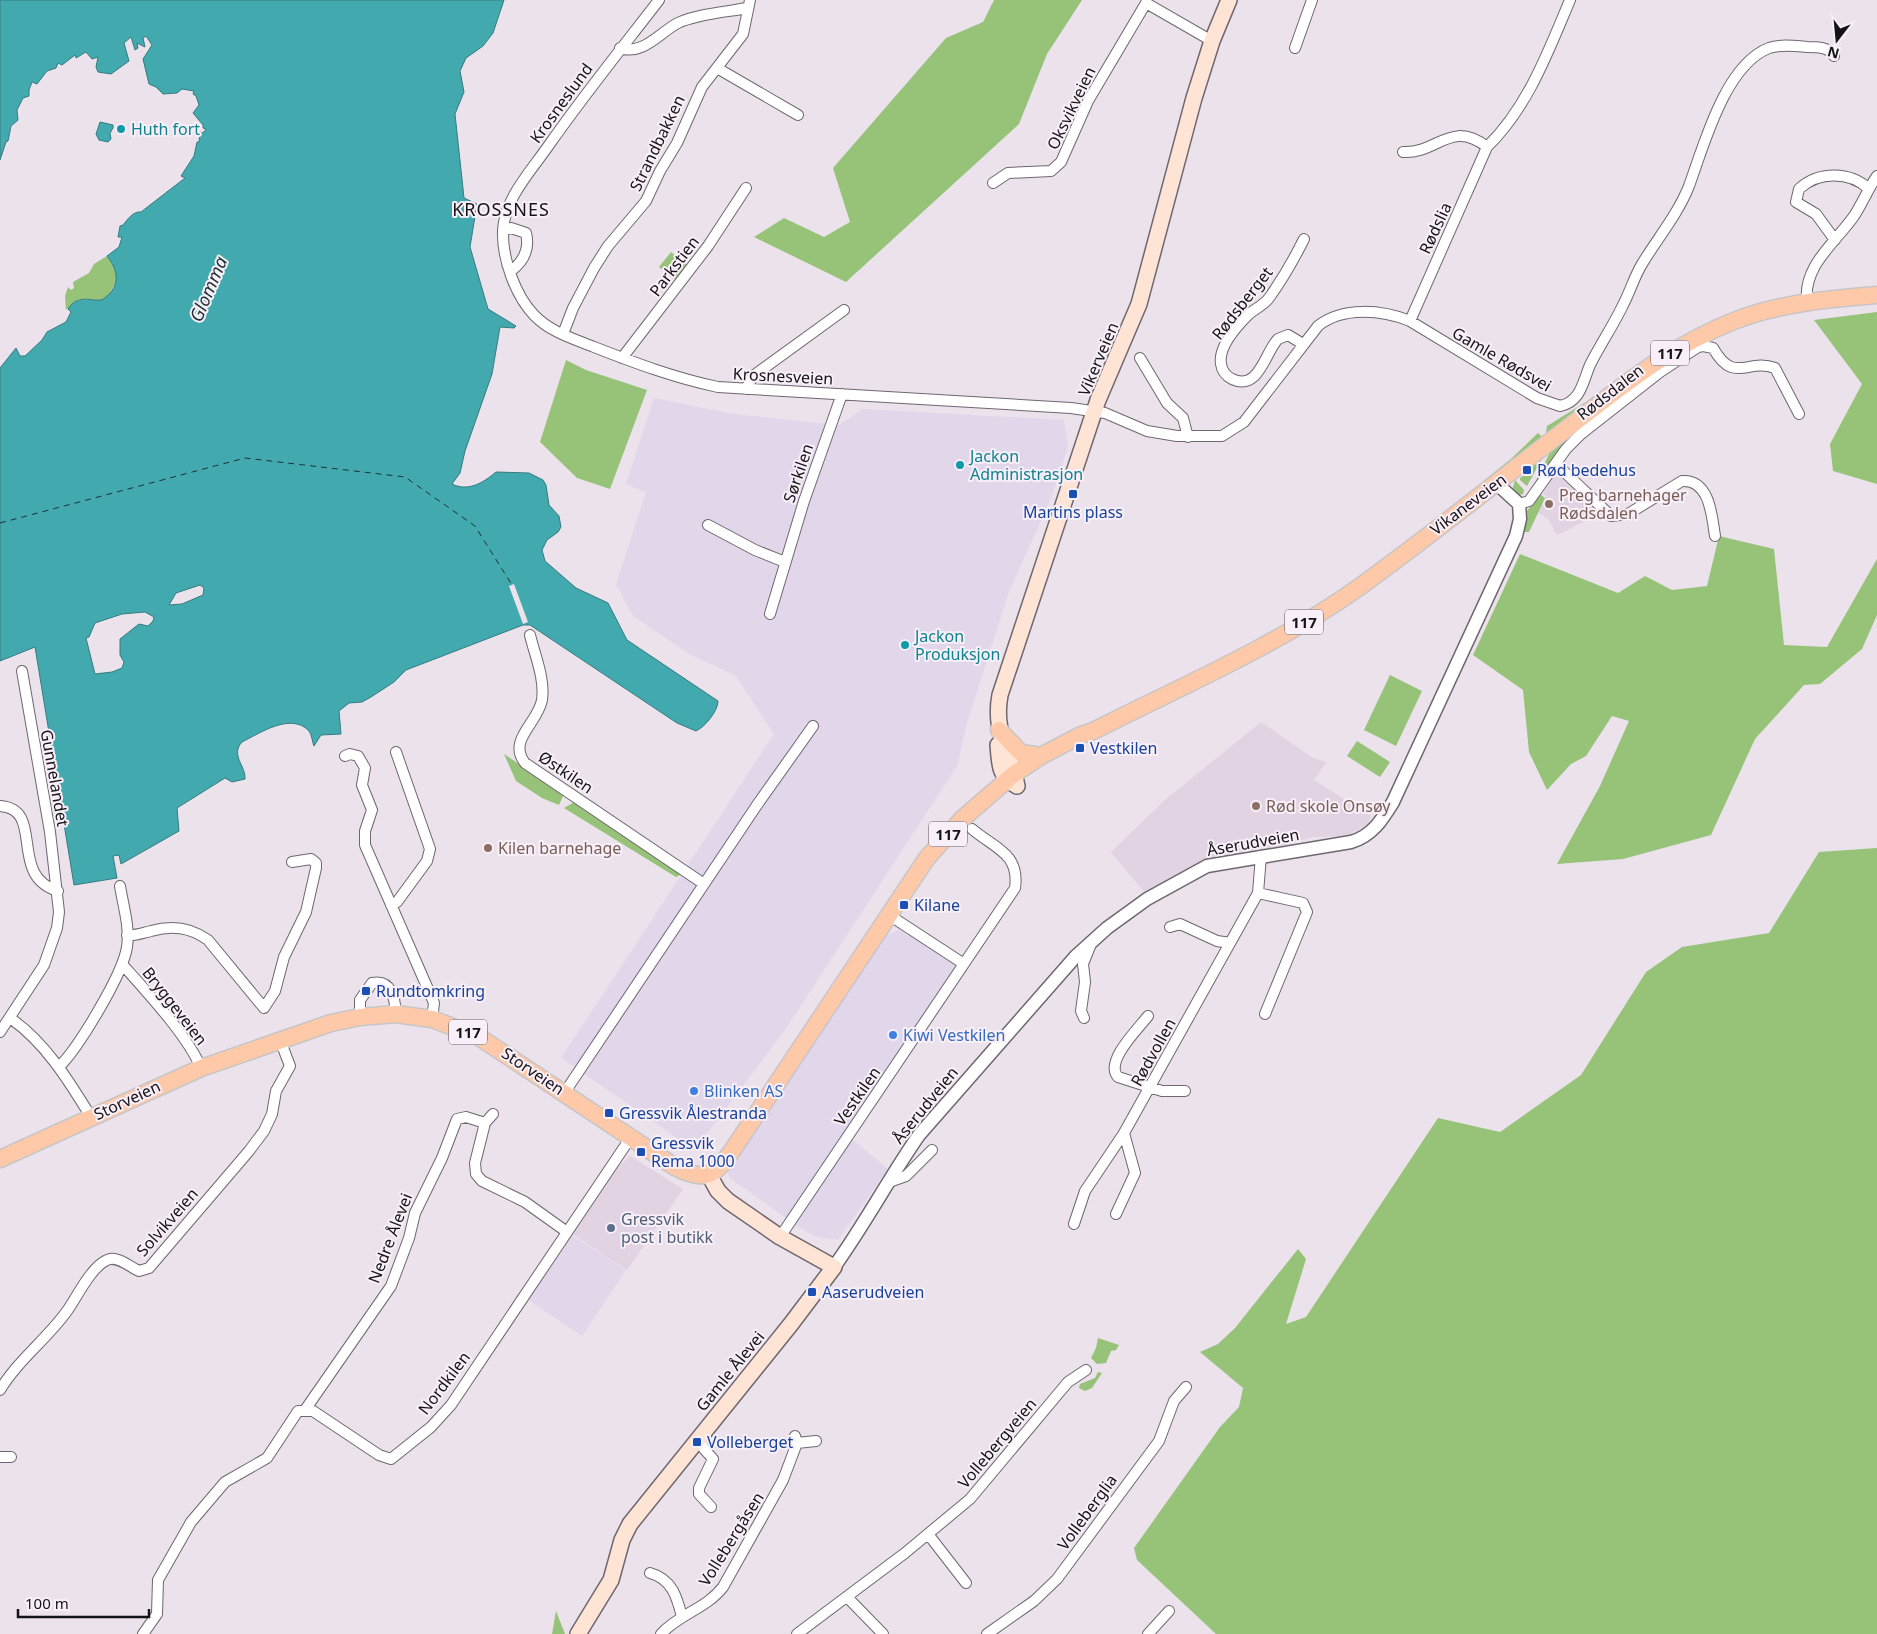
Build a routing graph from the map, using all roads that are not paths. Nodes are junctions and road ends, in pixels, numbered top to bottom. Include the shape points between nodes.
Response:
1 (660, 0) edge
2 (1229, 0) edge
3 (1312, 0) edge
4 (1570, 0) edge
5 (1146, 1) edge
6 (748, 4) edge
7 (1212, 41) junction
8 (620, 48) junction
9 (1295, 48) dead end
10 (1834, 56) dead end
11 (717, 68) junction
12 (798, 115) dead end
13 (1487, 147) junction
14 (1402, 152) dead end
15 (1877, 176) edge
16 (993, 183) dead end
17 (746, 188) dead end
18 (1869, 189) junction
19 (503, 231) junction
20 (1304, 239) dead end
21 (1835, 240) junction
22 (511, 271) junction
23 (1877, 295) edge
24 (1807, 302) junction
25 (844, 310) dead end
26 (1410, 321) junction
27 (562, 334) junction
28 (1303, 344) junction
29 (622, 358) junction
30 (1140, 358) dead end
31 (746, 389) junction
32 (842, 394) junction
33 (1095, 411) junction
34 (1799, 414) dead end
35 (1188, 437) junction
36 (1556, 464) junction
37 (1496, 483) junction
38 (1519, 504) junction
39 (708, 525) dead end
40 (1715, 536) dead end
41 (785, 562) junction
42 (770, 614) dead end
43 (530, 635) dead end
44 (22, 671) dead end
45 (813, 726) dead end
46 (999, 730) junction
47 (1093, 731) junction
48 (396, 752) dead end
49 (345, 756) dead end
50 (1041, 756) junction
51 (1012, 780) junction
52 (0, 806) edge
53 (972, 829) dead end
54 (1261, 856) junction
55 (292, 862) dead end
56 (704, 884) junction
57 (120, 886) dead end
58 (58, 891) junction
59 (1258, 893) junction
60 (391, 905) junction
61 (889, 915) junction
62 (1170, 927) dead end
63 (127, 936) junction
64 (1091, 943) junction
65 (1230, 943) junction
66 (122, 964) junction
67 (964, 964) junction
68 (396, 1014) junction
69 (1265, 1014) dead end
70 (1148, 1016) dead end
71 (360, 1017) junction
72 (10, 1018) junction
73 (1084, 1018) dead end
74 (432, 1019) junction
75 (0, 1032) edge
76 (280, 1040) junction
77 (59, 1067) junction
78 (201, 1068) junction
79 (1150, 1088) junction
80 (1185, 1091) dead end
81 (565, 1092) junction
82 (493, 1114) dead end
83 (91, 1117) junction
84 (485, 1123) junction
85 (1124, 1133) junction
86 (631, 1137) junction
87 (932, 1150) dead end
88 (0, 1159) edge
89 (709, 1175) junction
90 (889, 1182) junction
91 (1116, 1214) dead end
92 (1074, 1224) dead end
93 (567, 1232) junction
94 (780, 1237) junction
95 (834, 1267) junction
96 (1086, 1370) dead end
97 (1186, 1387) dead end
98 (0, 1390) edge
99 (305, 1410) junction
100 (699, 1436) junction
101 (816, 1441) dead end
102 (0, 1457) edge
103 (11, 1457) dead end
104 (711, 1507) dead end
105 (928, 1534) junction
106 (650, 1573) dead end
107 (966, 1583) dead end
108 (847, 1597) junction
109 (1170, 1611) dead end
110 (682, 1617) junction
111 (143, 1634) edge
112 (578, 1634) edge
113 (661, 1634) edge
114 (797, 1634) edge
115 (883, 1634) edge
116 (987, 1634) edge
117 (1148, 1634) edge

1 - 8 street, Krosneslund
2 - 7 main road, Vikerveien
3 - 9 street
4 - 13 street, Rødslia via 1522,104 1510,123
5 - 7 street, Oksvikveien
5 - 16 street, Oksvikveien via 1088,101 1062,162 1051,171 1008,173
6 - 8 street via 686,20 647,45
6 - 11 street, Strandbakken via 743,34
7 - 33 main road, Vikerveien via 1187,121 1139,304
8 - 19 street, Krosneslund via 519,188 505,215
10 - 26 street, Gamle Rødsvei via 1830,50 1818,47 1770,48 1757,56 1728,87 1698,156 1689,187 1642,265 1582,388 1570,402 1560,406 1543,401
11 - 12 street
11 - 27 street, Strandbakken via 697,96 682,134 646,201 594,268
13 - 14 street via 1475,138 1457,135 1413,152
13 - 26 street, Rødslia
15 - 18 street
17 - 29 street, Parkstien via 708,246
18 - 21 street via 1855,215
18 - 21 street via 1853,179 1828,175 1799,189 1796,202 1816,214
19 - 22 street, Krosnesveien via 505,256
19 - 22 street via 519,229 526,233 528,240 525,257
20 - 28 street, Rødsberget via 1268,300 1248,315 1228,341 1221,364 1231,378 1249,380 1260,371 1278,338 1288,335
21 - 24 street via 1811,273
22 - 27 street, Krosnesveien via 524,303 534,315
23 - 24 main road, Vikaneveien / 117
24 - 37 main road, Vikaneveien / 117 via 1735,320 1680,346
25 - 31 street via 753,376
26 - 28 street, Gamle Rødsvei via 1382,313 1340,315 1318,326
27 - 29 street, Krosnesveien
28 - 35 street, Gamle Rødsvei via 1252,413 1237,428 1222,436
29 - 31 street, Krosnesveien via 690,381
30 - 35 street via 1162,397 1183,418
31 - 32 street, Krosnesveien
32 - 33 street, Krosnesveien
32 - 41 street, Sørkilen
33 - 35 street, Gamle Rødsvei via 1154,433
33 - 46 main road, Vikerveien via 1000,695
34 - 36 street, Rødsdalen via 1778,370 1767,366 1727,366 1712,348 1703,346 1679,358 1580,434
36 - 38 street, Rødsdalen via 1530,501
36 - 40 street via 1611,516 1628,514 1682,481 1694,483 1708,500
37 - 38 street
37 - 47 main road, Vikaneveien / 117 via 1317,615
38 - 54 street, Åserudveien via 1519,526 1511,550 1395,797 1378,824 1362,839
39 - 41 street
41 - 42 street, Sørkilen
43 - 56 street, Østkilen via 542,679 542,700 518,745 521,758
44 - 58 street, Gunnelandet
45 - 56 street
46 - 50 main road via 1021,753
46 - 51 main road, Vikerveien
47 - 50 main road, Vikaneveien / 117
47 - 51 main road, Vikaneveien / 117
48 - 60 street via 430,849 427,861 397,902
49 - 60 street via 358,756 365,768 362,785 372,810 365,831 365,845
50 - 51 main road, Vikaneveien / 117
51 - 61 main road, 117 via 901,898
52 - 58 street via 15,810 24,824 30,867 36,878
53 - 67 street, Vestkilen via 1013,862 1016,880 1011,896
54 - 59 street, Rødvollen
54 - 64 street, Åserudveien via 1218,863 1195,871 1147,899
55 - 63 street via 311,859 316,868 306,912 284,957 275,991 264,1008 200,934 166,927
56 - 81 street
57 - 63 street
58 - 72 street, Gunnelandet via 59,912 51,949
59 - 65 street, Rødvollen
59 - 69 street via 1303,903 1307,912
60 - 74 street via 434,1004
61 - 67 street
61 - 89 main road, 117 via 729,1156 716,1172
62 - 65 street via 1180,924 1217,941
63 - 66 street
64 - 73 street via 1082,968 1085,982 1081,1011
64 - 90 street, Åserudveien via 951,1096 919,1135
65 - 79 street, Rødvollen
66 - 77 street via 86,1030
66 - 78 street, Bryggeveien via 195,1055
67 - 94 street, Vestkilen
68 - 71 main road, Storveien / 117
68 - 71 street via 396,1000 392,992 386,984 379,982 372,983 360,1000
68 - 74 main road, Storveien / 117
70 - 79 street via 1117,1056 1114,1070 1118,1077
71 - 76 main road, Storveien / 117
72 - 75 street, Gunnelandet
72 - 77 street via 23,1027
74 - 81 main road, Storveien / 117 via 479,1037
76 - 78 main road, Storveien / 117
76 - 98 street, Solvikveien via 290,1066 276,1091 272,1114 264,1131 249,1151 149,1268 139,1271 115,1259 106,1260
77 - 83 street
78 - 83 main road, Storveien / 117
79 - 80 street
79 - 85 street, Rødvollen
81 - 86 main road, Storveien / 117
82 - 84 street
83 - 88 main road, Storveien / 117
84 - 93 street via 475,1163 476,1174 482,1181 524,1202
84 - 99 street, Nedre Ålevei via 466,1117 457,1119 415,1213 391,1286
85 - 91 street via 1135,1173
85 - 92 street, Rødvollen via 1085,1191
86 - 89 main road, Storveien / 117 via 684,1172
86 - 93 street, Nordkilen
87 - 90 street via 906,1176
89 - 94 main road via 722,1196
90 - 95 street, Åserudveien
93 - 99 street, Nordkilen via 451,1405 400,1453 391,1459 379,1455 313,1411
94 - 95 main road
95 - 100 main road, Gamle Ålevei
96 - 105 street, Vollebergveien via 1068,1382 970,1499
97 - 116 street, Volleberglia via 1174,1401 1159,1440 1057,1579 1034,1601
99 - 111 street via 298,1411 267,1458 225,1482 191,1522 158,1580 157,1614
100 - 104 street via 704,1449 712,1456 712,1464 698,1491
100 - 112 main road, Gamle Ålevei via 630,1524 620,1545 611,1580
101 - 110 street, Vollebergåsen via 796,1440 774,1498 723,1587 701,1607
102 - 103 street
105 - 107 street
105 - 108 street, Vollebergveien
106 - 110 street via 668,1582
108 - 114 street, Vollebergveien
108 - 115 street
109 - 117 street
110 - 113 street, Vollebergåsen

